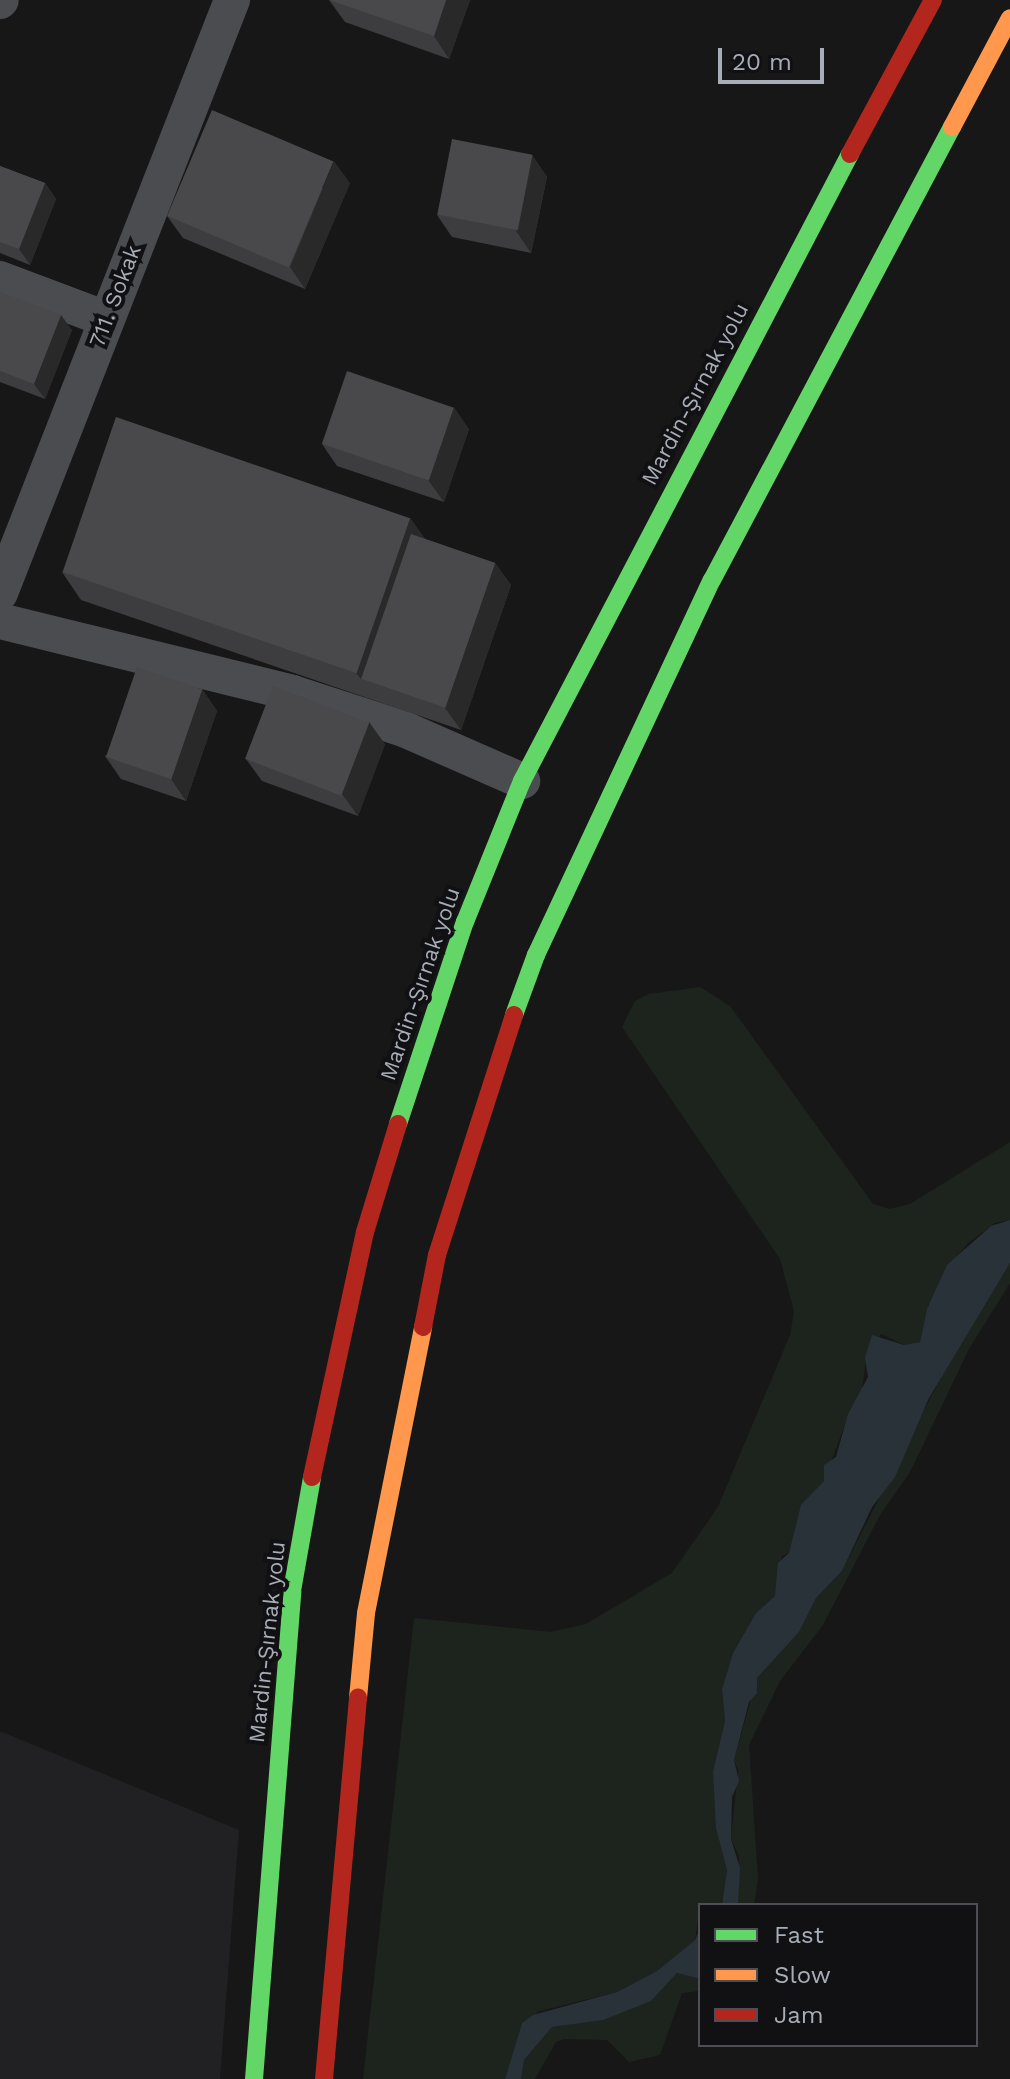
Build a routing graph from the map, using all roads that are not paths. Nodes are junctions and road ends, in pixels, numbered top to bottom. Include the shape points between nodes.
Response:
1 (232, 0) edge
2 (933, 0) edge
3 (1010, 18) edge
4 (0, 279) edge
5 (106, 319) junction
6 (0, 593) edge
7 (0, 621) edge
8 (522, 781) junction
9 (254, 2079) edge
10 (324, 2079) edge

1 - 5 street, 711. Sokak
2 - 8 highway, Mardin-Şırnak yolu via 644,540
3 - 10 highway via 712,580 536,955 481,1105 437,1255 366,1613
4 - 5 street
5 - 6 street, 711. Sokak
7 - 8 street via 293,693 406,730
8 - 9 highway, Mardin-Şırnak yolu via 465,922 410,1083 365,1232 324,1410 292,1591

